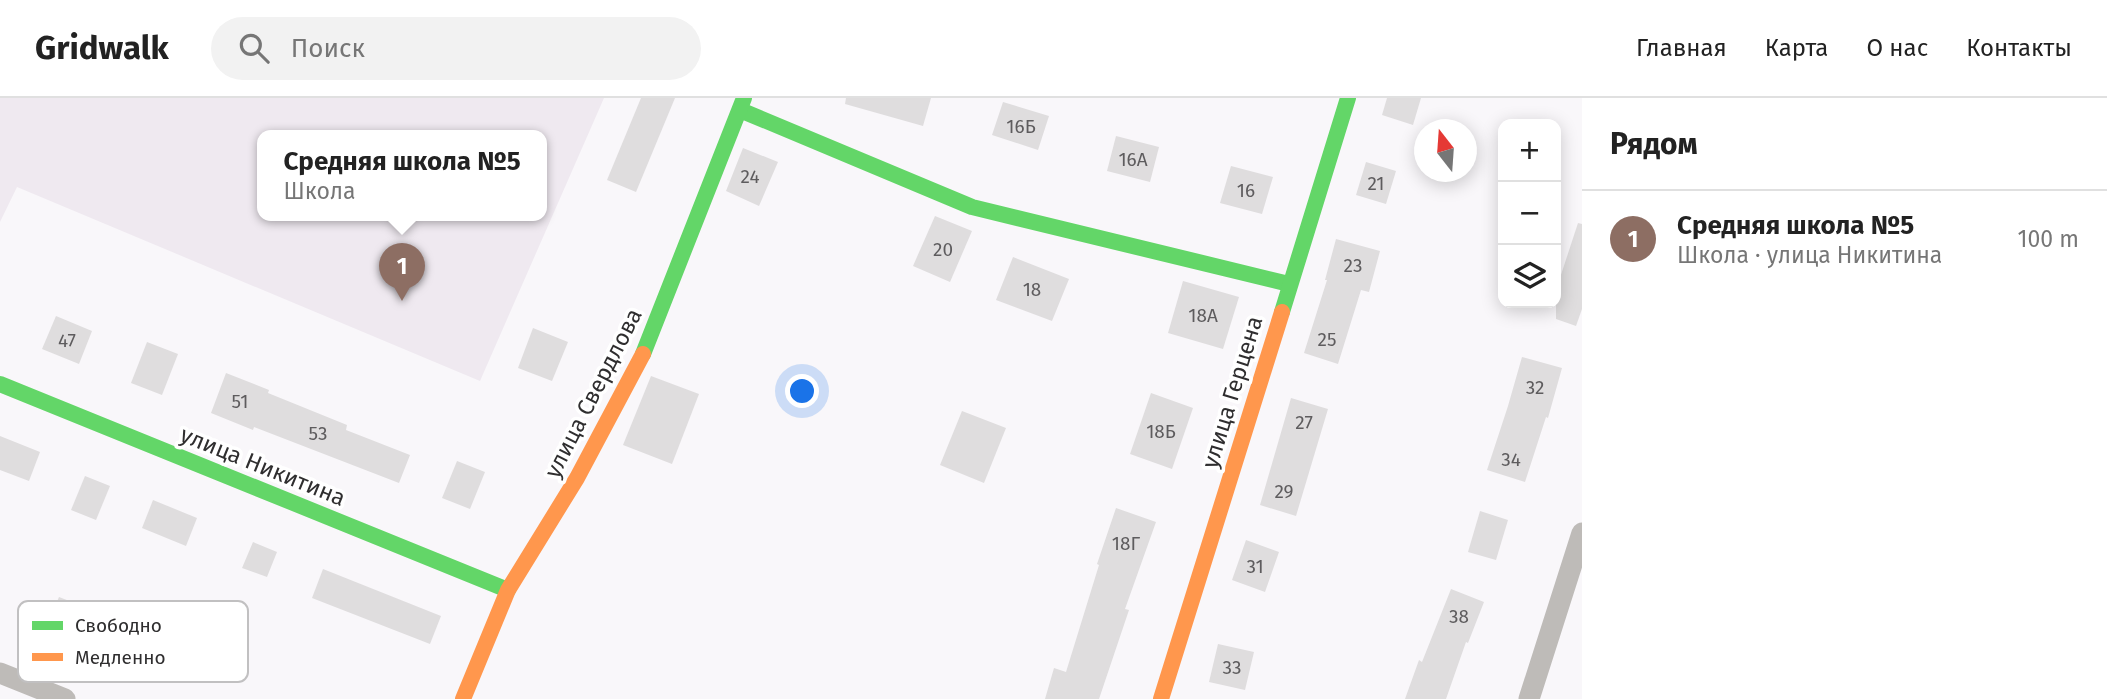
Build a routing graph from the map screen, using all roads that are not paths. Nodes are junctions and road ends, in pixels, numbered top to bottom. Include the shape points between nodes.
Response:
1 (1348, 98) edge
2 (742, 104) edge
3 (1289, 284) junction
4 (0, 384) edge
5 (1582, 533) edge
6 (508, 590) junction
7 (0, 673) edge
8 (18, 680) edge
9 (22, 682) edge
10 (65, 699) edge
11 (463, 699) edge
12 (1161, 699) edge
13 (1530, 699) edge

1 - 3 street, улица Герцена
2 - 3 street via 972,207
2 - 6 street, улица Свердлова via 648,347 577,478
3 - 12 street, улица Герцена
4 - 6 street, улица Никитина
5 - 13 street
6 - 11 street, улица Свердлова
7 - 8 street
9 - 10 street

